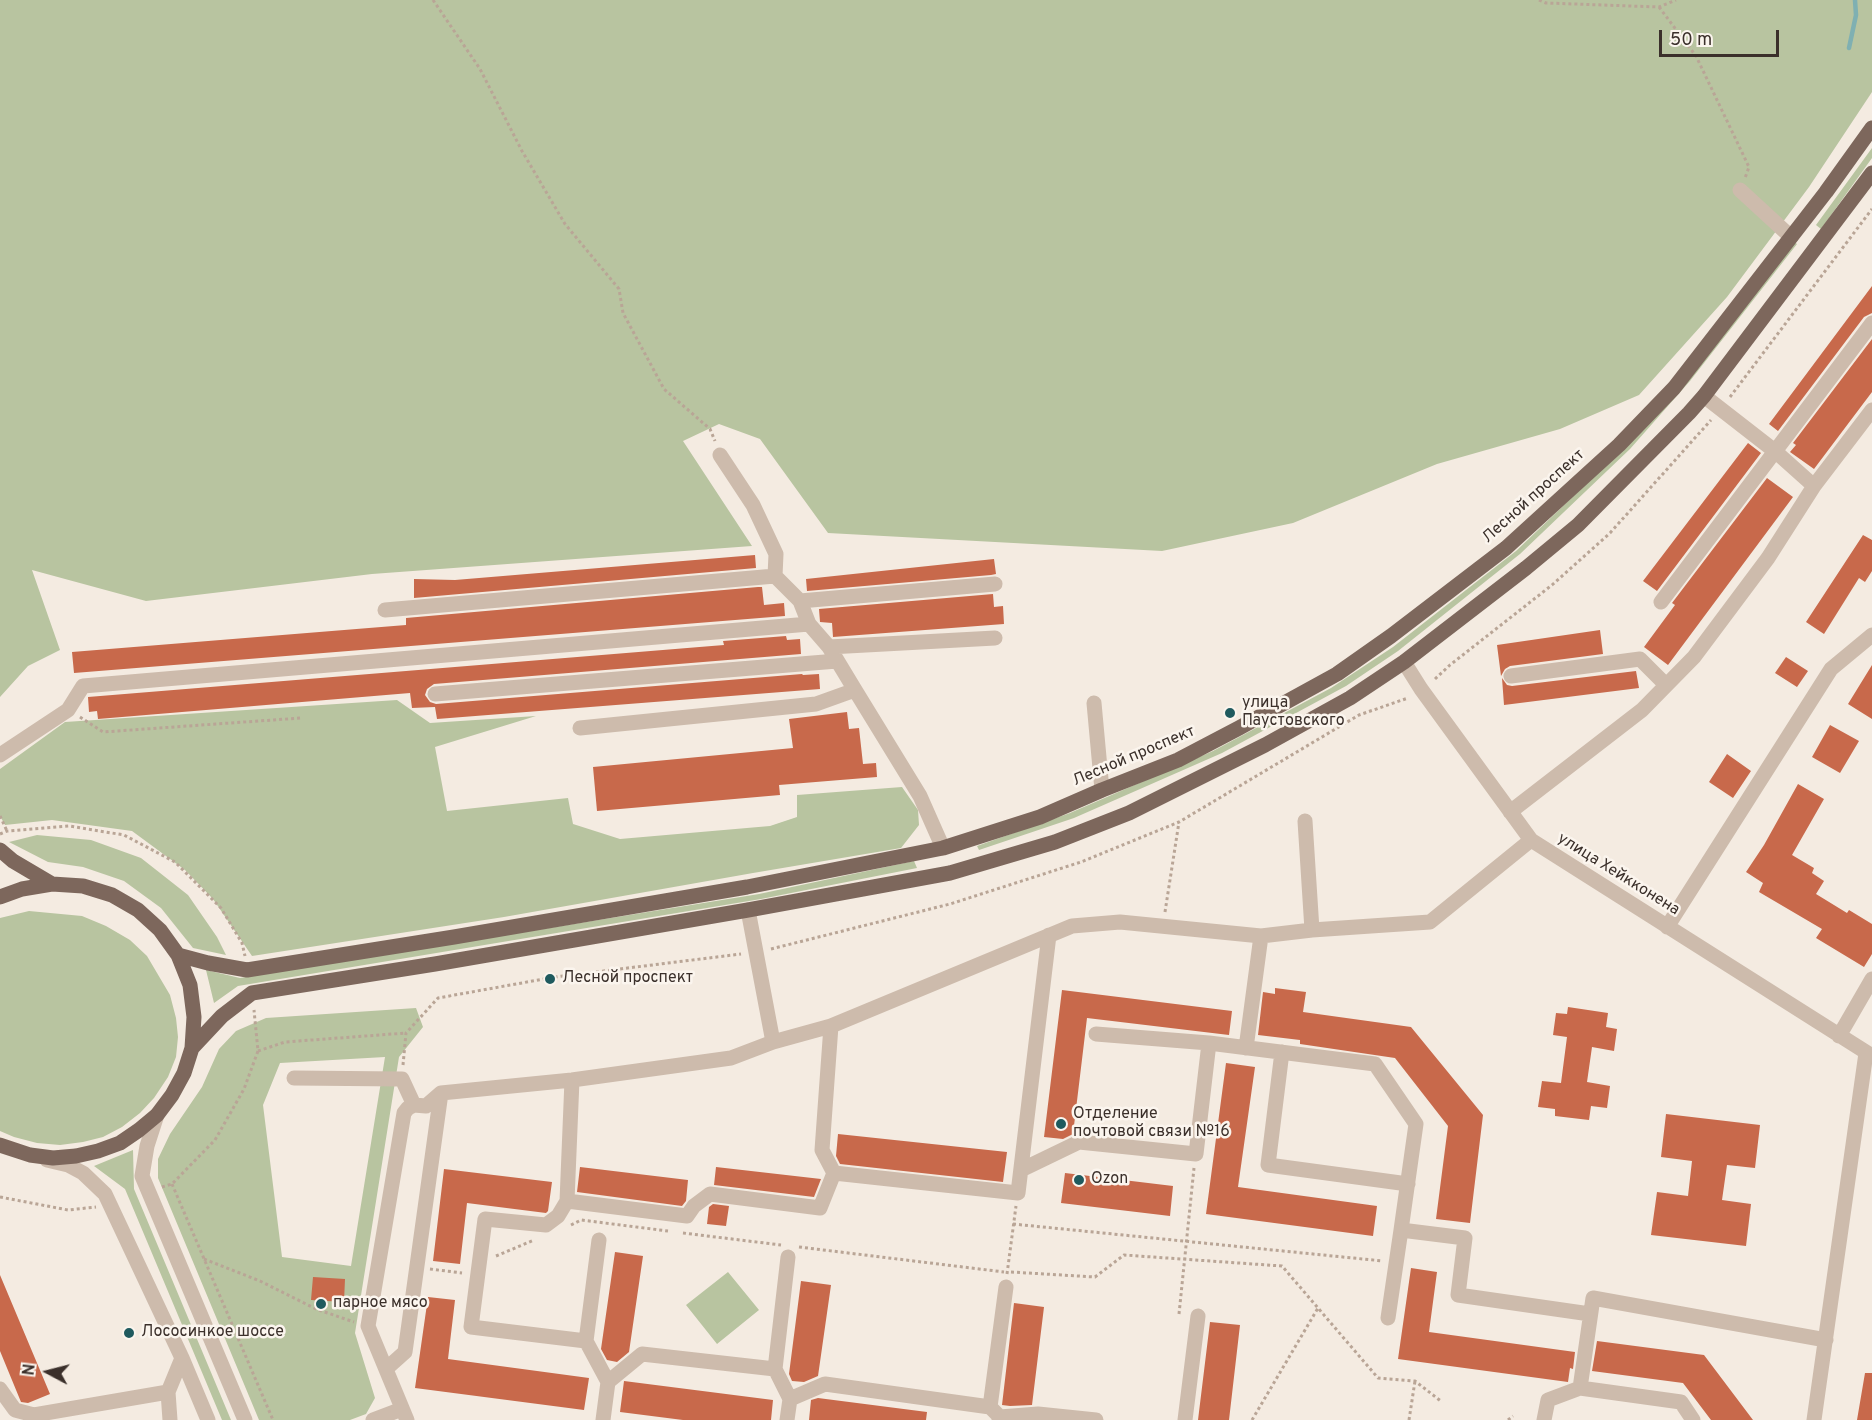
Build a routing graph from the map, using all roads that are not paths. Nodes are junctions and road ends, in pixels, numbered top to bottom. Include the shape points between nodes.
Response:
1 (1872, 128) edge
2 (1872, 173) edge
3 (1740, 190) road end
4 (1791, 237) junction
5 (1810, 254) junction
6 (1872, 323) edge
7 (1704, 396) junction
8 (1872, 410) edge
9 (1776, 452) junction
10 (720, 455) road end
11 (1814, 486) junction
12 (775, 576) junction
13 (995, 584) dead end
14 (800, 601) junction
15 (1661, 602) dead end
16 (385, 610) dead end
17 (809, 624) junction
18 (1872, 635) edge
19 (995, 638) dead end
20 (829, 647) junction
21 (837, 661) junction
22 (1404, 662) junction
23 (1511, 676) dead end
24 (1666, 685) junction
25 (855, 690) junction
26 (435, 694) dead end
27 (1094, 703) dead end
28 (580, 728) dead end
29 (0, 755) edge
30 (1102, 790) junction
31 (1510, 812) junction
32 (1305, 821) dead end
33 (1531, 840) junction
34 (943, 848) junction
35 (0, 850) edge
36 (950, 873) junction
37 (52, 884) junction
38 (0, 897) edge
39 (748, 910) junction
40 (1667, 927) junction
41 (1312, 930) junction
42 (1049, 935) junction
43 (1261, 936) junction
44 (178, 955) junction
45 (1872, 979) edge
46 (831, 1026) junction
47 (1096, 1034) dead end
48 (1839, 1036) junction
49 (773, 1042) junction
50 (1209, 1043) junction
51 (192, 1048) junction
52 (1246, 1048) junction
53 (1282, 1052) junction
54 (1869, 1055) edge
55 (294, 1078) dead end
56 (572, 1080) junction
57 (441, 1093) junction
58 (414, 1105) junction
59 (157, 1115) junction
60 (0, 1144) edge
61 (30, 1155) junction
62 (1021, 1170) junction
63 (834, 1173) junction
64 (1408, 1184) junction
65 (567, 1201) junction
66 (1401, 1230) junction
67 (599, 1240) dead end
68 (788, 1249) road end
69 (1006, 1280) road end
70 (1590, 1314) junction
71 (1198, 1316) dead end
72 (1388, 1318) dead end
73 (1826, 1340) junction
74 (586, 1341) junction
75 (182, 1358) junction
76 (386, 1369) junction
77 (775, 1369) junction
78 (608, 1382) junction
79 (1580, 1388) junction
80 (0, 1389) edge
81 (168, 1392) junction
82 (790, 1399) junction
83 (405, 1414) edge
84 (997, 1415) edge
85 (171, 1420) edge
86 (208, 1420) edge
87 (245, 1420) edge
88 (374, 1420) edge
89 (603, 1420) edge
90 (787, 1420) edge
91 (1096, 1420) edge
92 (1185, 1420) edge
93 (1544, 1420) edge
94 (1693, 1420) edge
95 (1814, 1420) edge

1 - 4 main road, Лесной проспект
2 - 5 main road
3 - 4 street
4 - 5 main road
4 - 30 main road, Лесной проспект via 1674,388 1619,445 1506,548 1337,674 1178,760
5 - 7 main road
6 - 9 street
7 - 9 street
7 - 22 main road via 1578,525
8 - 11 street
9 - 11 street
9 - 15 street
10 - 12 street via 753,505 776,554
11 - 24 street via 1768,558 1694,657
12 - 14 street
12 - 16 street
13 - 14 street
14 - 17 street
17 - 20 street
17 - 29 street via 83,686 68,710
18 - 40 street via 1831,669
19 - 20 street
20 - 21 street
21 - 25 street
21 - 26 street
22 - 31 street, улица Хейкконена
22 - 36 main road via 1317,717 1129,813 1055,842
23 - 24 street via 1640,659
24 - 31 street via 1642,710
25 - 28 street via 816,704
25 - 34 street via 920,796
27 - 30 street
30 - 34 main road, Лесной проспект via 1040,818
31 - 33 street, улица Хейкконена
32 - 41 street
33 - 40 street, улица Хейкконена
33 - 41 street via 1430,922
34 - 36 main road
34 - 44 main road, Лесной проспект via 747,887 247,970
35 - 37 main road
36 - 39 main road
37 - 38 main road
37 - 44 main road via 82,886 112,895 138,910 160,930
39 - 49 street
39 - 51 main road via 252,993 222,1016
40 - 48 street, улица Хейкконена
41 - 43 street
42 - 43 street via 1072,926 1120,922
42 - 46 street
42 - 62 street
43 - 52 street
44 - 51 main road via 190,985
45 - 48 street
46 - 49 street
46 - 63 street via 822,1150
47 - 50 street
48 - 54 street, улица Хейкконена
49 - 56 street via 731,1058
50 - 52 street
50 - 62 street via 1196,1154 1079,1142
51 - 59 main road via 184,1073
52 - 53 street
53 - 64 street via 1375,1064 1416,1124
53 - 64 street via 1268,1165
54 - 73 street
55 - 58 street via 402,1079
56 - 57 street
56 - 65 street
57 - 58 street via 426,1106
57 - 76 street via 405,1352
58 - 76 street via 404,1113 368,1326
59 - 61 main road via 140,1131 98,1151 64,1157
59 - 87 street via 142,1176
60 - 61 main road
61 - 75 street via 68,1165 105,1194
62 - 63 street via 1018,1193
63 - 65 street via 820,1208 710,1194 687,1216
64 - 66 street
65 - 74 street via 558,1216 546,1225 485,1219 471,1327
66 - 70 street via 1465,1238 1458,1295
66 - 72 street
67 - 74 street
68 - 77 street
69 - 84 street
70 - 73 street via 1593,1298
70 - 79 street
71 - 92 street
73 - 95 street
74 - 78 street
75 - 81 street
75 - 86 street
76 - 83 street
77 - 78 street via 642,1354
77 - 82 street
78 - 89 street
79 - 93 street via 1548,1400
79 - 94 street via 1681,1402
80 - 81 street via 15,1410 34,1415
81 - 85 street
82 - 84 street via 825,1384
82 - 90 street
83 - 88 street
84 - 91 street via 1038,1414

